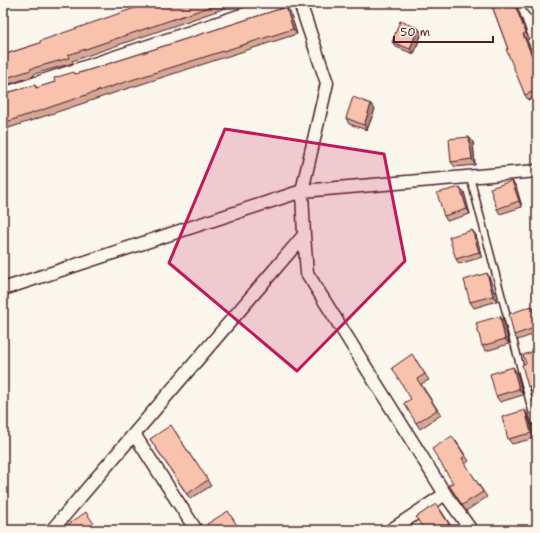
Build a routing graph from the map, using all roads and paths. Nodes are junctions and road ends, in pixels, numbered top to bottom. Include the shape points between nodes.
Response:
1 (278, 3) edge
2 (300, 3) edge
3 (3, 94) edge
4 (537, 171) edge
5 (470, 177) junction
6 (302, 191) junction
7 (304, 235) junction
8 (3, 289) edge
9 (535, 422) dead end
10 (134, 434) junction
11 (445, 494) junction
12 (52, 530) edge
13 (196, 530) edge
14 (391, 530) edge
15 (471, 530) edge

1 - 3 street
2 - 6 street via 327,83
4 - 5 street
5 - 6 street
5 - 9 lane
6 - 7 street
6 - 8 street
7 - 10 street
7 - 11 street via 307,273
10 - 12 street
10 - 13 street
11 - 14 street
11 - 15 street

